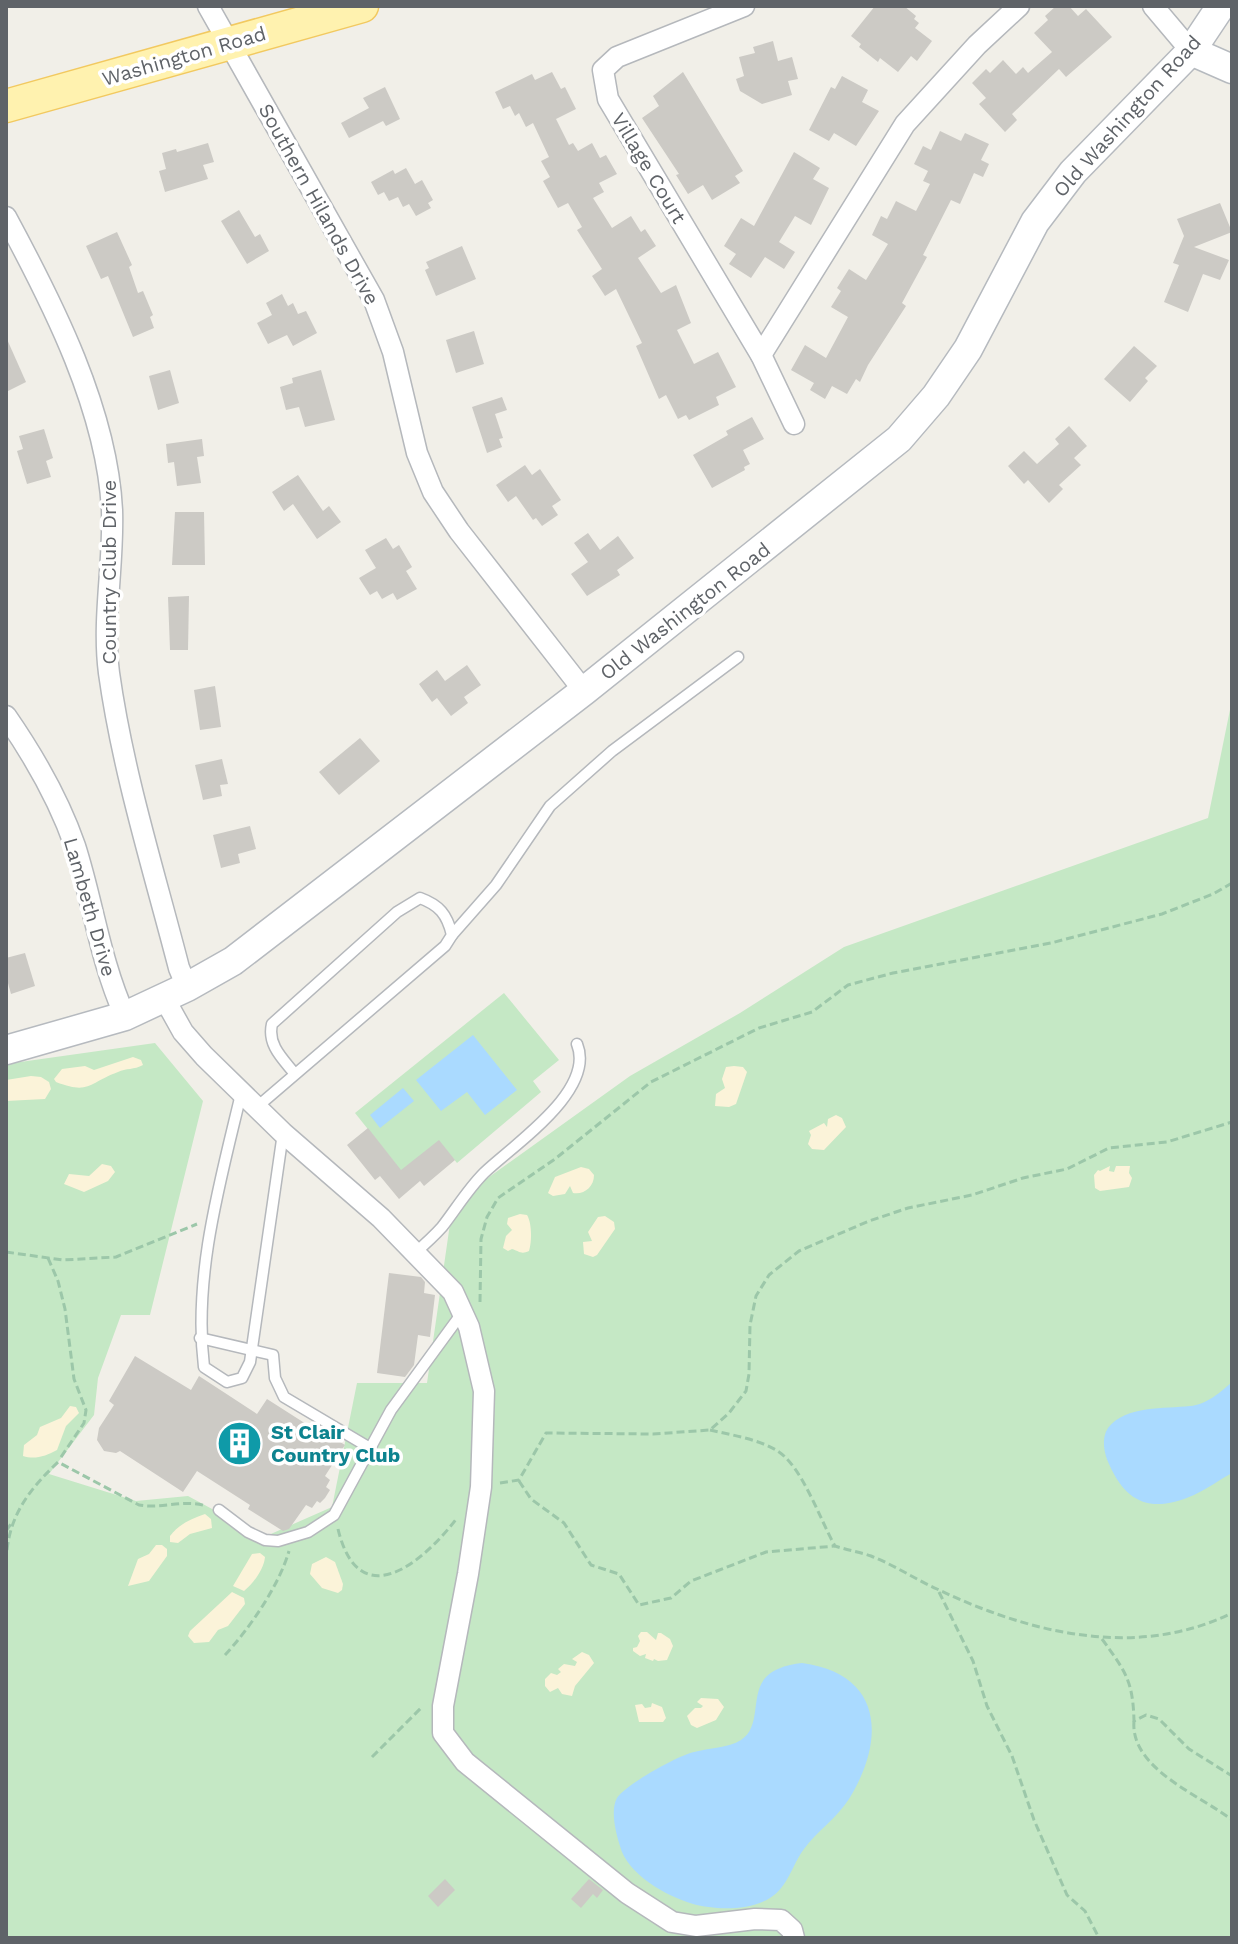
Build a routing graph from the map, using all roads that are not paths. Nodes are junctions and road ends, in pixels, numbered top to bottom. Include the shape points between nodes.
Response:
1 (208, 6) edge
2 (362, 6) edge
3 (744, 6) edge
4 (1019, 6) edge
5 (1153, 6) edge
6 (1221, 6) edge
7 (230, 43) junction
8 (1191, 51) junction
9 (1232, 69) edge
10 (6, 106) edge
11 (6, 217) edge
12 (761, 355) junction
13 (794, 424) dead end
14 (738, 657) dead end
15 (584, 691) junction
16 (6, 716) edge
17 (452, 935) junction
18 (176, 992) junction
19 (125, 1016) junction
20 (577, 1044) dead end
21 (6, 1050) edge
22 (295, 1074) junction
23 (249, 1100) junction
24 (283, 1133) junction
25 (415, 1253) junction
26 (466, 1320) junction
27 (200, 1338) junction
28 (253, 1349) junction
29 (370, 1448) junction
30 (219, 1510) road end
31 (794, 1938) edge

1 - 7 street, Southern Hilands Drive
2 - 7 main road, Washington Road
3 - 12 street, Village Court via 617,57 603,70 608,99
4 - 12 street via 905,124
5 - 8 street
6 - 8 street, Old Washington Road
7 - 10 main road, Washington Road
7 - 15 street, Southern Hilands Drive via 374,300 393,352 413,443 433,492
8 - 9 street
8 - 15 street, Old Washington Road via 1073,172 1044,210 968,349 899,439
11 - 18 street, Country Club Drive via 74,359 103,437 112,513 109,670 131,785 179,968
12 - 13 street, Village Court
14 - 17 lane via 612,751 550,806 496,885
15 - 18 street, Old Washington Road via 233,961
16 - 19 street, Lambeth Drive via 74,844 106,971
17 - 22 lane
17 - 22 lane via 437,904 420,898 374,932 272,1024 275,1050
18 - 19 street, Old Washington Road
18 - 23 street, Country Club Drive via 183,1032
19 - 21 street, Old Washington Road
20 - 25 lane via 582,1055 579,1072 546,1121 483,1174
22 - 23 lane
23 - 24 street, Country Club Drive
23 - 27 lane via 212,1218
24 - 25 street, Country Club Drive
24 - 28 lane
25 - 26 street, Country Club Drive via 453,1292
26 - 29 lane via 391,1410
26 - 31 street, Country Club Drive via 484,1391 481,1487 443,1706 443,1733 465,1762 627,1893 672,1922 696,1926 781,1920
27 - 28 lane
27 - 28 lane via 204,1367 227,1382 242,1378
28 - 29 lane via 273,1355 284,1397
29 - 30 lane via 334,1515 291,1540 265,1540

